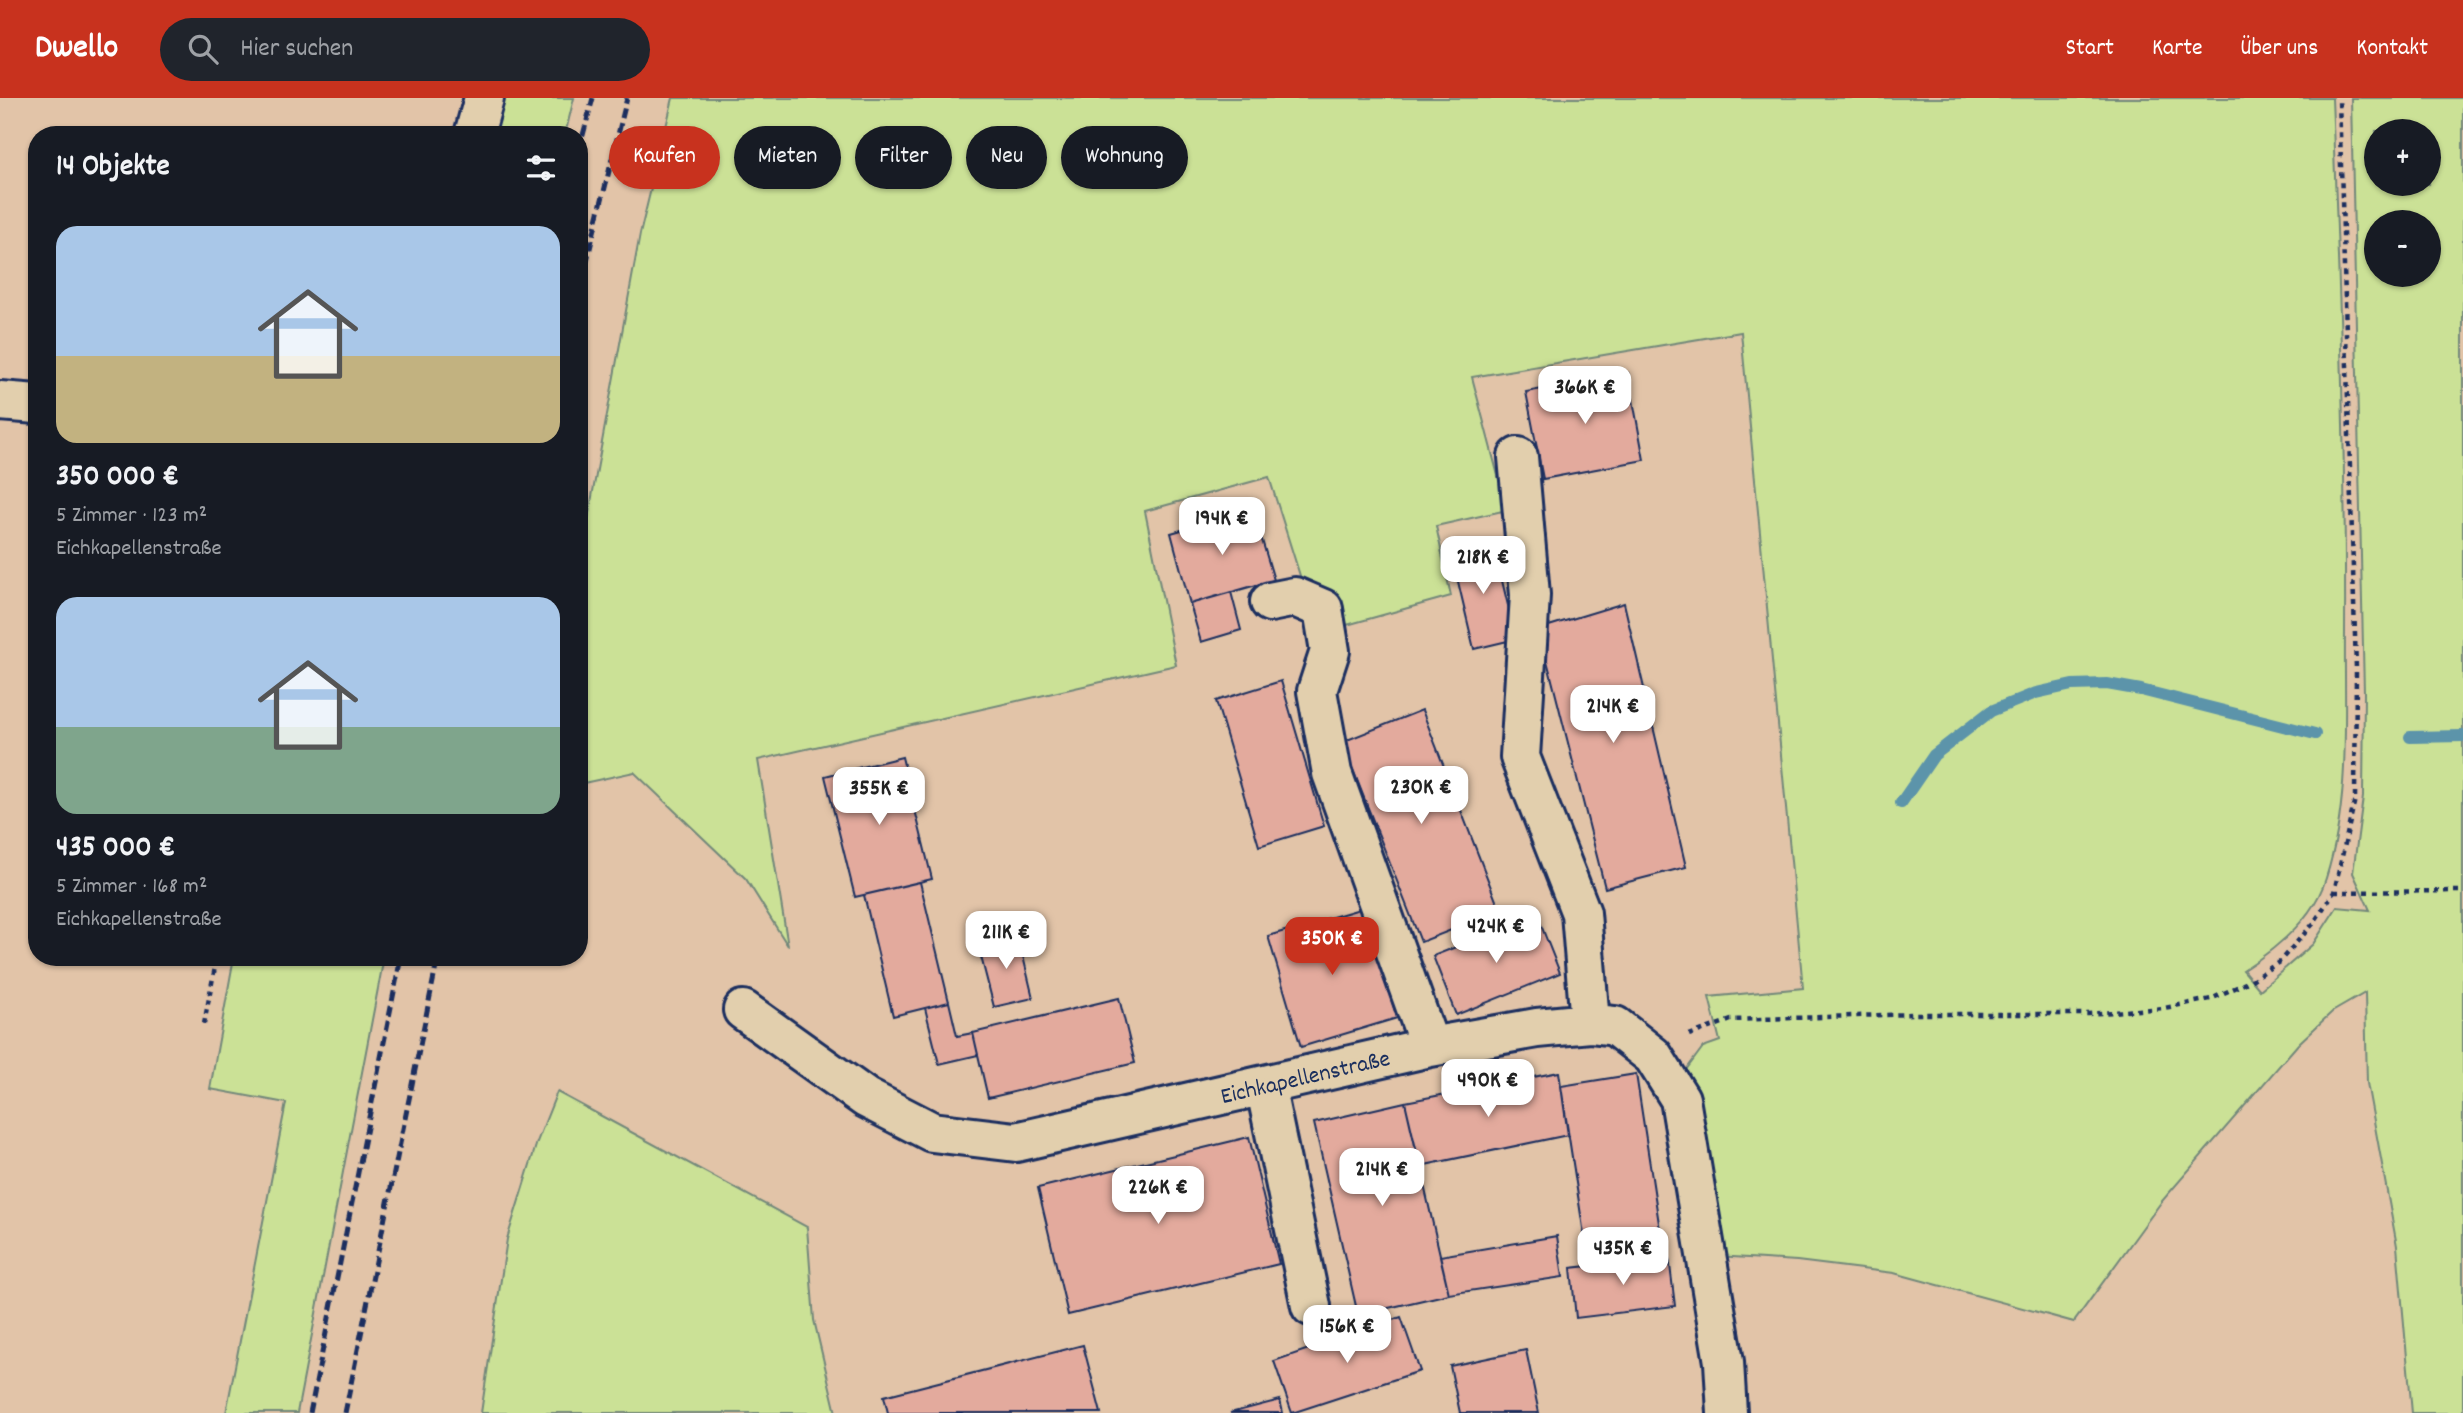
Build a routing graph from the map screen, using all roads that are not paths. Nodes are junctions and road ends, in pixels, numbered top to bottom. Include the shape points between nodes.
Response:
1 (484, 98) edge
2 (476, 126) edge
3 (0, 401) edge
4 (28, 403) edge
5 (1518, 457) dead end
6 (1270, 602) dead end
7 (743, 1010) dead end
8 (1590, 1023) junction
9 (1430, 1047) junction
10 (1265, 1085) junction
11 (1311, 1306) dead end
12 (1727, 1413) edge

1 - 2 street
3 - 4 street
5 - 8 street via 1530,595 1520,757 1581,913
6 - 9 street via 1294,597 1323,608 1330,651 1317,691 1332,773
7 - 10 street, Eichkapellenstraße via 866,1098 932,1132 1016,1142
8 - 9 street, Eichkapellenstraße
8 - 12 street, Eichkapellenstraße via 1615,1027 1636,1040 1653,1056 1680,1099 1724,1363
9 - 10 street, Eichkapellenstraße
10 - 11 street

